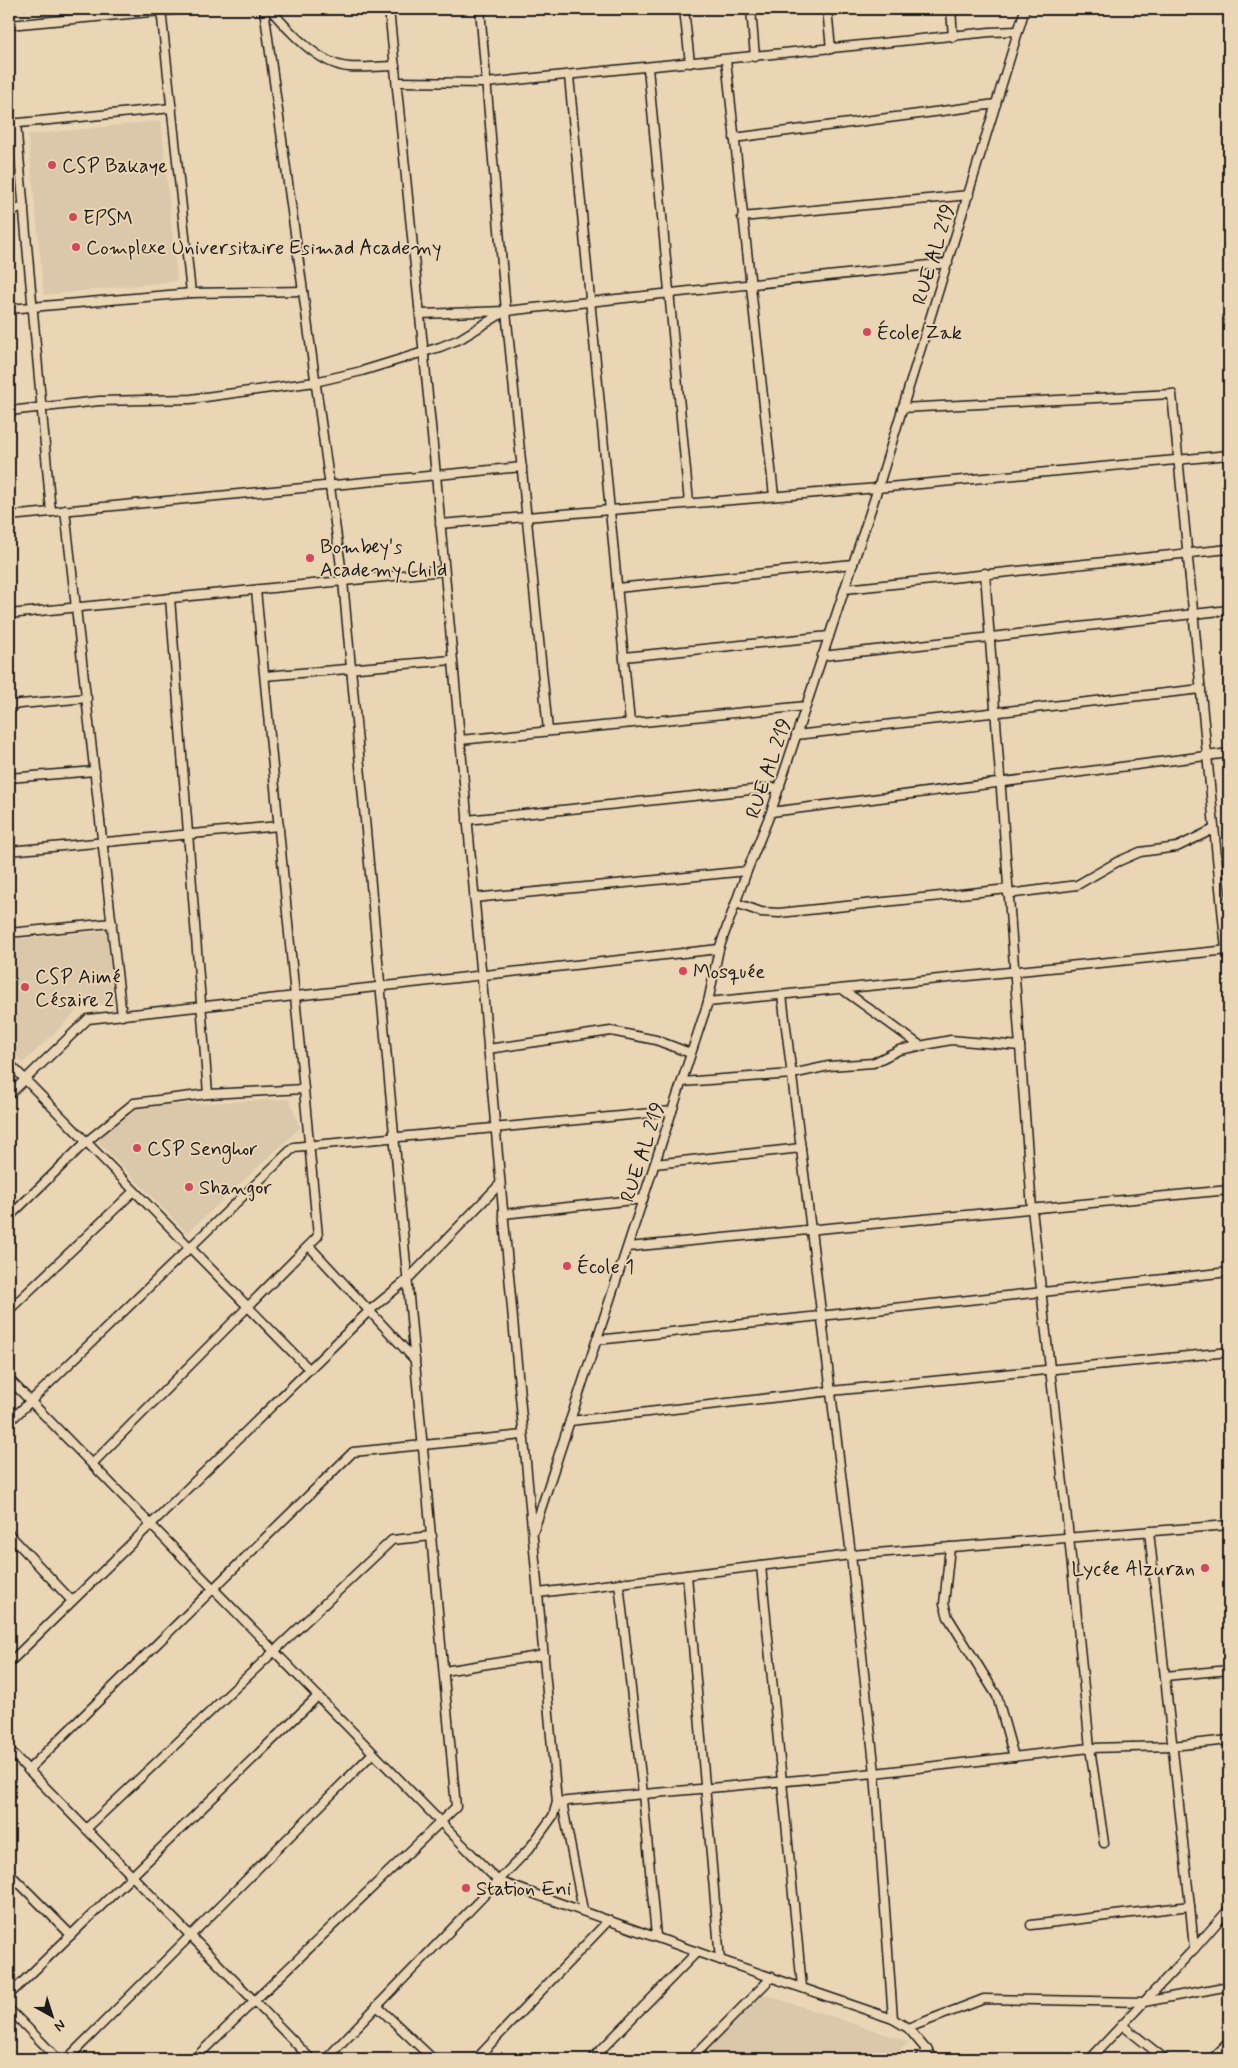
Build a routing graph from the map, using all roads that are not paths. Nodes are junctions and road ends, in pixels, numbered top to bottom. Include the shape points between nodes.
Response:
1 (183, 9) edge
2 (264, 9) edge
3 (270, 9) edge
4 (389, 9) edge
5 (482, 9) edge
6 (684, 9) edge
7 (751, 9) edge
8 (827, 9) edge
9 (951, 9) edge
10 (1025, 9) edge
11 (161, 10) edge
12 (9, 25) edge
13 (1018, 31) junction
14 (954, 37) junction
15 (830, 49) junction
16 (755, 57) junction
17 (726, 60) junction
18 (690, 63) junction
19 (395, 66) junction
20 (648, 68) junction
21 (569, 76) junction
22 (396, 82) junction
23 (486, 84) junction
24 (996, 104) junction
25 (172, 108) junction
26 (12, 124) edge
27 (734, 138) junction
28 (969, 195) junction
29 (24, 208) junction
30 (9, 210) edge
31 (742, 217) junction
32 (948, 263) junction
33 (749, 285) junction
34 (303, 291) junction
35 (191, 293) junction
36 (669, 294) junction
37 (590, 302) junction
38 (33, 307) junction
39 (9, 309) edge
40 (506, 311) junction
41 (420, 314) junction
42 (424, 353) junction
43 (315, 382) junction
44 (42, 408) junction
45 (902, 408) junction
46 (9, 411) edge
47 (1229, 455) edge
48 (1178, 460) junction
49 (522, 467) junction
50 (436, 475) junction
51 (329, 485) junction
52 (878, 488) junction
53 (774, 496) junction
54 (689, 503) junction
55 (65, 510) junction
56 (610, 510) junction
57 (52, 512) junction
58 (9, 516) edge
59 (527, 517) junction
60 (440, 524) junction
61 (1229, 549) edge
62 (1187, 553) junction
63 (853, 564) junction
64 (444, 571) junction
65 (985, 573) junction
66 (343, 581) junction
67 (617, 588) junction
68 (845, 589) junction
69 (256, 590) junction
70 (170, 598) junction
71 (76, 608) junction
72 (1229, 610) edge
73 (9, 614) edge
74 (1193, 614) junction
75 (829, 636) junction
76 (990, 636) junction
77 (822, 656) junction
78 (624, 657) junction
79 (452, 660) junction
80 (351, 668) junction
81 (264, 676) junction
82 (1200, 689) junction
83 (87, 698) junction
84 (9, 705) edge
85 (806, 706) junction
86 (995, 712) junction
87 (630, 723) junction
88 (548, 730) junction
89 (796, 735) junction
90 (460, 740) junction
91 (1229, 753) edge
92 (1207, 756) junction
93 (95, 771) junction
94 (9, 778) edge
95 (1000, 782) junction
96 (780, 787) junction
97 (771, 812) junction
98 (467, 820) junction
99 (279, 826) junction
100 (1214, 829) junction
101 (188, 834) junction
102 (103, 842) junction
103 (9, 851) edge
104 (747, 871) junction
105 (1008, 892) junction
106 (474, 898) junction
107 (1221, 898) junction
108 (1229, 900) edge
109 (736, 903) junction
110 (112, 923) junction
111 (9, 934) edge
112 (719, 949) junction
113 (1228, 950) edge
114 (1014, 971) junction
115 (481, 976) junction
116 (380, 987) junction
117 (842, 989) junction
118 (782, 995) junction
119 (295, 996) junction
120 (708, 1002) junction
121 (201, 1006) junction
122 (122, 1016) junction
123 (918, 1044) junction
124 (1020, 1046) junction
125 (488, 1049) junction
126 (690, 1054) junction
127 (9, 1063) edge
128 (792, 1074) junction
129 (24, 1079) junction
130 (682, 1082) junction
131 (304, 1088) junction
132 (208, 1094) junction
133 (9, 1095) edge
134 (672, 1112) junction
135 (495, 1128) junction
136 (395, 1138) junction
137 (86, 1142) junction
138 (310, 1145) junction
139 (801, 1148) junction
140 (655, 1164) junction
141 (500, 1184) junction
142 (1229, 1190) edge
143 (134, 1191) junction
144 (643, 1199) junction
145 (1032, 1209) junction
146 (503, 1214) junction
147 (9, 1217) edge
148 (811, 1231) junction
149 (309, 1246) junction
150 (628, 1247) junction
151 (190, 1248) junction
152 (1229, 1272) edge
153 (408, 1279) junction
154 (1041, 1292) junction
155 (248, 1307) junction
156 (9, 1310) edge
157 (369, 1311) junction
158 (822, 1316) junction
159 (597, 1340) junction
160 (1229, 1352) edge
161 (415, 1360) junction
162 (309, 1369) junction
163 (1050, 1369) junction
164 (9, 1378) edge
165 (831, 1391) junction
166 (30, 1401) junction
167 (570, 1420) junction
168 (9, 1422) edge
169 (523, 1435) junction
170 (424, 1445) junction
171 (92, 1464) junction
172 (151, 1524) junction
173 (1229, 1525) edge
174 (1149, 1531) junction
175 (9, 1534) edge
176 (533, 1534) junction
177 (432, 1536) junction
178 (1069, 1537) junction
179 (950, 1547) junction
180 (851, 1555) junction
181 (762, 1566) junction
182 (687, 1574) junction
183 (619, 1583) junction
184 (213, 1588) junction
185 (538, 1592) junction
186 (72, 1601) junction
187 (9, 1650) edge
188 (274, 1650) junction
189 (544, 1655) junction
190 (15, 1657) junction
191 (9, 1663) edge
192 (1229, 1670) edge
193 (444, 1672) junction
194 (1165, 1676) junction
195 (318, 1696) junction
196 (1229, 1740) edge
197 (1172, 1746) junction
198 (1090, 1748) junction
199 (9, 1750) edge
200 (374, 1752) junction
201 (1014, 1757) junction
202 (28, 1770) junction
203 (875, 1773) junction
204 (782, 1782) junction
205 (705, 1788) junction
206 (643, 1794) junction
207 (560, 1802) junction
208 (441, 1822) junction
209 (86, 1829) junction
210 (1104, 1843) dead end
211 (9, 1872) edge
212 (132, 1876) junction
213 (498, 1881) junction
214 (1190, 1906) junction
215 (1229, 1908) edge
216 (583, 1910) junction
217 (609, 1920) junction
218 (1031, 1925) dead end
219 (71, 1935) junction
220 (191, 1936) junction
221 (656, 1936) junction
222 (1194, 1949) junction
223 (697, 1952) junction
224 (720, 1960) junction
225 (772, 1977) junction
226 (1229, 1986) edge
227 (802, 1987) junction
228 (9, 1995) edge
229 (254, 2001) junction
230 (1144, 2002) junction
231 (378, 2006) junction
232 (9, 2009) edge
233 (893, 2019) junction
234 (1122, 2025) junction
235 (908, 2028) junction
236 (1229, 2042) edge
237 (928, 2050) junction
238 (58, 2059) edge
239 (67, 2059) edge
240 (194, 2059) edge
241 (311, 2059) edge
242 (326, 2059) edge
243 (433, 2059) edge
244 (476, 2059) edge
245 (592, 2059) edge
246 (691, 2059) edge
247 (918, 2059) edge
248 (934, 2059) edge
249 (1090, 2059) edge
250 (1165, 2059) edge
251 (1212, 2059) edge

1 - 11 street
2 - 34 street
3 - 19 street via 294,36 331,61 347,67
4 - 19 street
5 - 23 street
6 - 18 street
7 - 16 street
8 - 15 street
9 - 14 street
10 - 13 street, RUE AL 219
11 - 12 street
11 - 25 street
13 - 14 street
13 - 24 street, RUE AL 219
14 - 15 street
15 - 16 street
16 - 17 street
17 - 18 street
17 - 27 street
18 - 20 street
19 - 22 street
20 - 21 street
20 - 36 street
21 - 23 street
21 - 37 street
22 - 23 street
22 - 41 street
23 - 40 street
24 - 27 street
24 - 28 street, RUE AL 219
25 - 26 street
25 - 35 street
26 - 29 street
27 - 31 street
28 - 31 street
28 - 32 street, RUE AL 219
29 - 30 street
29 - 38 street
31 - 33 street
32 - 33 street
32 - 45 street, RUE AL 219
33 - 36 street
33 - 53 street
34 - 35 street
34 - 43 street
35 - 38 street
36 - 37 street
36 - 54 street
37 - 40 street
37 - 56 street
38 - 39 street
38 - 44 street
40 - 41 street
40 - 42 street via 460,339
40 - 49 street
41 - 42 street
42 - 43 street
42 - 50 street
43 - 44 street via 191,399 99,401
43 - 51 street
44 - 46 street
44 - 57 street
45 - 48 street via 1172,394
45 - 52 street, RUE AL 219
47 - 48 street
48 - 52 street
48 - 62 street
49 - 50 street
49 - 59 street
50 - 51 street
50 - 60 street
51 - 55 street
51 - 66 street
52 - 53 street
52 - 63 street, RUE AL 219
53 - 54 street
54 - 56 street
55 - 57 street
55 - 71 street
56 - 59 street
56 - 67 street
57 - 58 street
59 - 60 street
59 - 88 street
60 - 64 street
61 - 62 street
62 - 65 street
62 - 74 street
63 - 67 street
63 - 68 street, RUE AL 219
64 - 66 street
64 - 79 street
65 - 68 street
65 - 76 street
66 - 69 street
66 - 80 street
67 - 78 street
68 - 75 street, RUE AL 219
69 - 70 street
69 - 81 street
70 - 71 street
70 - 101 street
71 - 73 street
71 - 83 street
72 - 74 street
74 - 76 street
74 - 82 street
75 - 77 street, RUE AL 219
75 - 78 street
76 - 77 street
76 - 86 street
77 - 85 street, RUE AL 219
78 - 87 street
79 - 80 street
79 - 90 street
80 - 81 street
80 - 116 street
81 - 99 street
82 - 86 street
82 - 92 street
83 - 84 street
83 - 93 street
85 - 87 street
85 - 89 street, RUE AL 219
86 - 89 street
86 - 95 street
87 - 88 street
88 - 90 street
89 - 96 street, RUE AL 219
90 - 98 street
91 - 92 street
92 - 95 street
92 - 100 street
93 - 94 street
93 - 102 street
95 - 97 street
95 - 105 street
96 - 97 street, RUE AL 219
96 - 98 street
97 - 104 street, RUE AL 219
98 - 106 street
99 - 101 street
99 - 119 street
100 - 105 street via 1176,847 1140,852 1078,885
100 - 107 street
101 - 102 street
101 - 121 street
102 - 103 street
102 - 110 street
104 - 106 street
104 - 109 street, RUE AL 219
105 - 109 street via 779,913 761,912
105 - 114 street
106 - 115 street
107 - 108 street
107 - 113 street
109 - 112 street, RUE AL 219
110 - 111 street
110 - 122 street
112 - 115 street
112 - 120 street, RUE AL 219
113 - 114 street
114 - 117 street
114 - 124 street
115 - 116 street
115 - 125 street
116 - 119 street
116 - 136 street
117 - 118 street
117 - 123 street
118 - 120 street
118 - 128 street
119 - 121 street
119 - 131 street
120 - 126 street, RUE AL 219
121 - 122 street
121 - 132 street
122 - 129 street via 88,1019
123 - 124 street via 951,1040
123 - 128 street via 873,1062
124 - 145 street
125 - 126 street via 611,1031 656,1040
125 - 135 street
126 - 130 street, RUE AL 219
127 - 129 street
128 - 130 street
128 - 139 street
129 - 133 street
129 - 137 street
130 - 134 street, RUE AL 219
131 - 132 street
131 - 138 street
132 - 137 street via 134,1103
134 - 135 street
134 - 140 street, RUE AL 219
135 - 136 street
135 - 141 street
136 - 138 street
136 - 153 street
137 - 143 street
137 - 147 street
138 - 149 street via 318,1236
138 - 151 street via 294,1147
139 - 140 street
139 - 148 street
140 - 144 street, RUE AL 219
141 - 146 street
141 - 153 street
142 - 145 street
143 - 151 street
143 - 156 street
144 - 146 street
144 - 150 street, RUE AL 219
145 - 148 street
145 - 154 street
146 - 169 street
148 - 150 street
148 - 158 street
149 - 155 street
149 - 157 street
150 - 159 street, RUE AL 219
151 - 155 street
151 - 166 street
152 - 154 street
153 - 157 street
153 - 161 street
154 - 158 street
154 - 163 street
155 - 162 street
155 - 171 street
157 - 161 street
157 - 162 street
158 - 159 street
158 - 165 street
159 - 167 street, RUE AL 219
160 - 163 street
161 - 170 street
162 - 172 street
163 - 165 street
163 - 178 street
164 - 166 street
165 - 167 street
165 - 180 street
166 - 168 street
166 - 171 street
167 - 176 street, RUE AL 219
169 - 170 street
169 - 176 street
170 - 177 street
170 - 184 street via 353,1452
171 - 172 street
172 - 184 street
172 - 186 street
173 - 174 street
174 - 178 street
174 - 194 street
175 - 186 street
176 - 185 street
177 - 188 street via 392,1540
177 - 193 street
178 - 179 street
178 - 198 street
179 - 180 street
179 - 201 street via 944,1604 948,1617 998,1696
180 - 181 street
180 - 203 street
181 - 182 street
181 - 204 street
182 - 183 street
182 - 205 street
183 - 185 street
183 - 206 street
184 - 188 street
184 - 202 street
185 - 189 street
186 - 190 street
187 - 190 street
188 - 195 street
188 - 209 street
189 - 193 street
189 - 207 street
190 - 191 street
192 - 194 street
193 - 208 street via 456,1807
194 - 197 street
195 - 200 street
195 - 212 street
196 - 197 street
197 - 198 street
197 - 214 street
198 - 201 street
198 - 210 street
199 - 202 street
200 - 208 street
200 - 220 street
201 - 203 street
202 - 209 street
203 - 204 street
203 - 233 street
204 - 205 street
204 - 227 street
205 - 206 street
205 - 224 street
206 - 207 street
206 - 221 street
207 - 213 street via 529,1849
207 - 216 street
208 - 213 street
208 - 229 street
209 - 212 street
211 - 219 street
212 - 219 street
212 - 220 street
213 - 216 street
213 - 231 street
214 - 218 street
214 - 222 street
215 - 222 street
216 - 217 street
217 - 221 street
217 - 244 street
219 - 228 street
220 - 229 street
220 - 239 street
221 - 223 street
222 - 230 street
223 - 224 street
223 - 245 street
224 - 225 street
225 - 227 street
225 - 246 street
226 - 230 street
227 - 233 street
229 - 240 street
229 - 241 street
230 - 234 street
230 - 235 street via 984,1999
231 - 242 street
231 - 243 street
232 - 238 street
233 - 235 street
234 - 249 street
234 - 250 street
235 - 237 street
236 - 251 street
237 - 247 street
237 - 248 street

